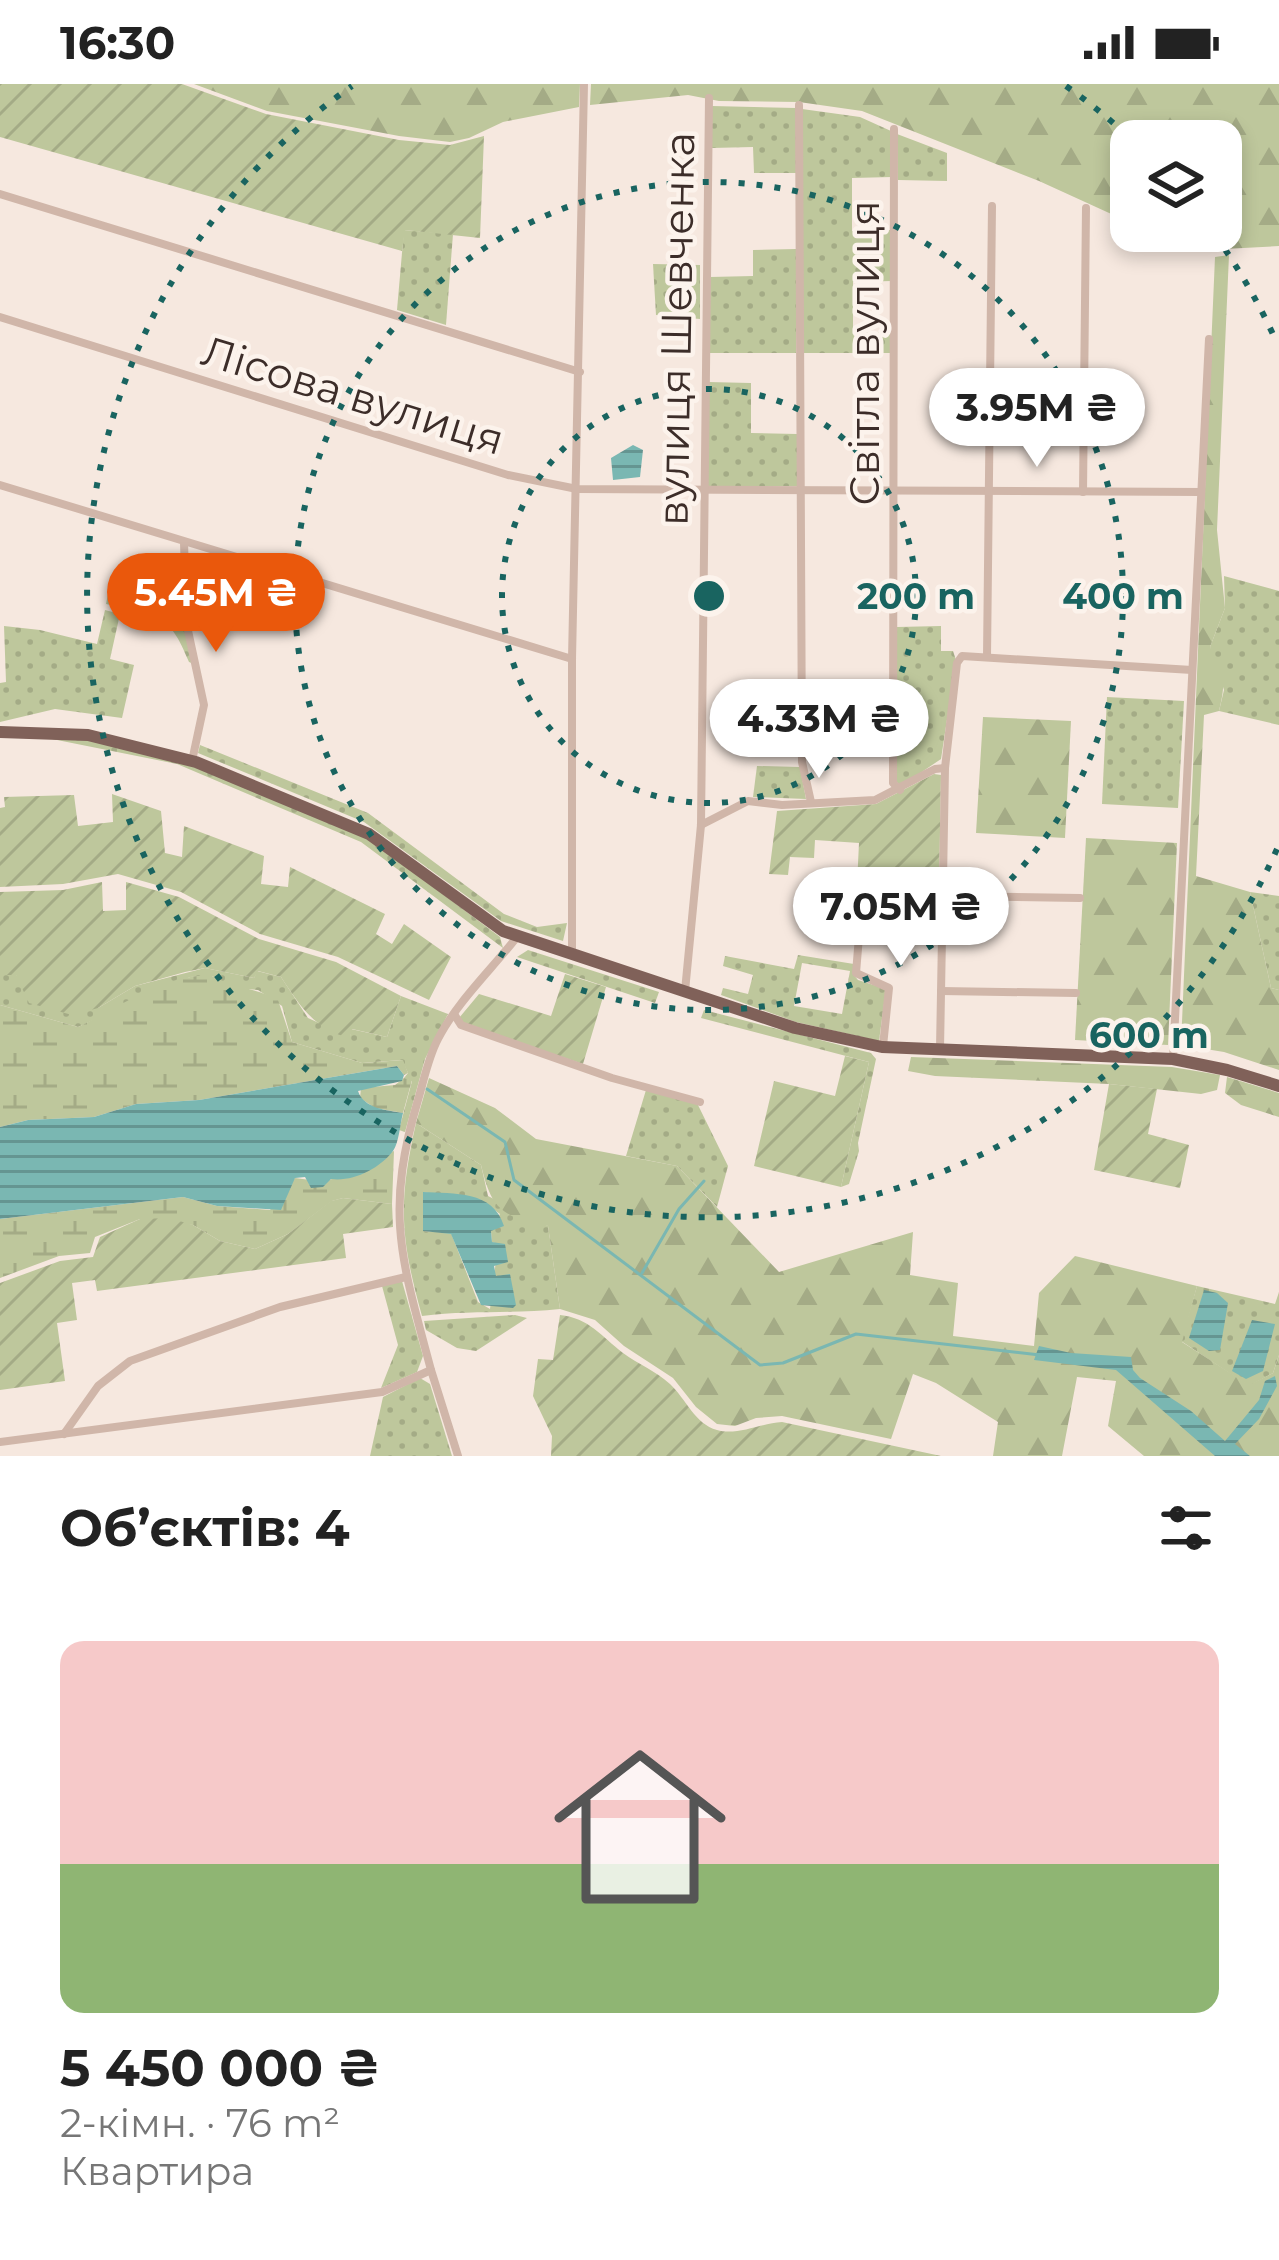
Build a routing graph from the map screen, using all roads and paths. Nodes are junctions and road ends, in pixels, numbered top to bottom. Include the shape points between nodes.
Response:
1 (584, 84) edge
2 (709, 98) dead end
3 (799, 105) dead end
4 (894, 129) dead end
5 (0, 194) edge
6 (992, 206) dead end
7 (1086, 208) dead end
8 (0, 317) edge
9 (1209, 340) dead end
10 (580, 371) junction
11 (0, 485) edge
12 (577, 489) junction
13 (703, 490) junction
14 (800, 490) junction
15 (893, 491) junction
16 (990, 491) junction
17 (1083, 492) junction
18 (1201, 492) junction
19 (184, 543) junction
20 (988, 657) junction
21 (572, 659) junction
22 (1192, 670) junction
23 (0, 732) edge
24 (192, 761) junction
25 (945, 768) junction
26 (900, 790) junction
27 (811, 802) junction
28 (701, 825) junction
29 (943, 896) junction
30 (1080, 898) dead end
31 (862, 900) dead end
32 (517, 938) junction
33 (572, 956) junction
34 (941, 991) junction
35 (685, 992) junction
36 (1076, 993) dead end
37 (454, 1014) junction
38 (882, 1047) junction
39 (940, 1051) junction
40 (1173, 1060) junction
41 (1279, 1086) edge
42 (700, 1102) dead end
43 (406, 1277) junction
44 (431, 1370) junction
45 (64, 1434) junction
46 (0, 1442) edge
47 (458, 1456) edge

1 - 10 street
2 - 13 street, вулиця Шевченка
3 - 14 street
4 - 15 street, Світла вулиця
5 - 10 street
6 - 16 street
7 - 17 street
8 - 12 street, Лісова вулиця via 508,475
9 - 18 street
10 - 12 street
11 - 19 street
12 - 13 street, Лісова вулиця
12 - 21 street
13 - 14 street, Лісова вулиця
13 - 28 street, вулиця Шевченка
14 - 15 street, Лісова вулиця
14 - 27 street via 802,762
15 - 16 street, Лісова вулиця
15 - 26 street, Світла вулиця via 893,783
16 - 17 street, Лісова вулиця
16 - 20 street
17 - 18 street, Лісова вулиця
18 - 22 street
19 - 21 street
19 - 24 street via 187,626 204,705
20 - 22 street
20 - 25 street via 957,663
21 - 33 street
22 - 40 street
23 - 24 main road via 88,735
24 - 32 main road via 369,834
25 - 26 street
25 - 29 street
26 - 27 street via 875,800
27 - 28 street via 748,801
28 - 35 street, вулиця Шевченка
29 - 30 street
29 - 34 street
31 - 38 street via 856,974 889,988
32 - 33 main road
32 - 37 street
33 - 35 main road
34 - 36 street
34 - 39 street
35 - 38 main road
37 - 42 street via 461,1025
37 - 43 street via 430,1060 398,1180
38 - 39 main road
39 - 40 main road
40 - 41 main road
43 - 44 street
43 - 45 street via 280,1307 130,1361 98,1386
44 - 45 street via 382,1392
44 - 47 street
45 - 46 street

